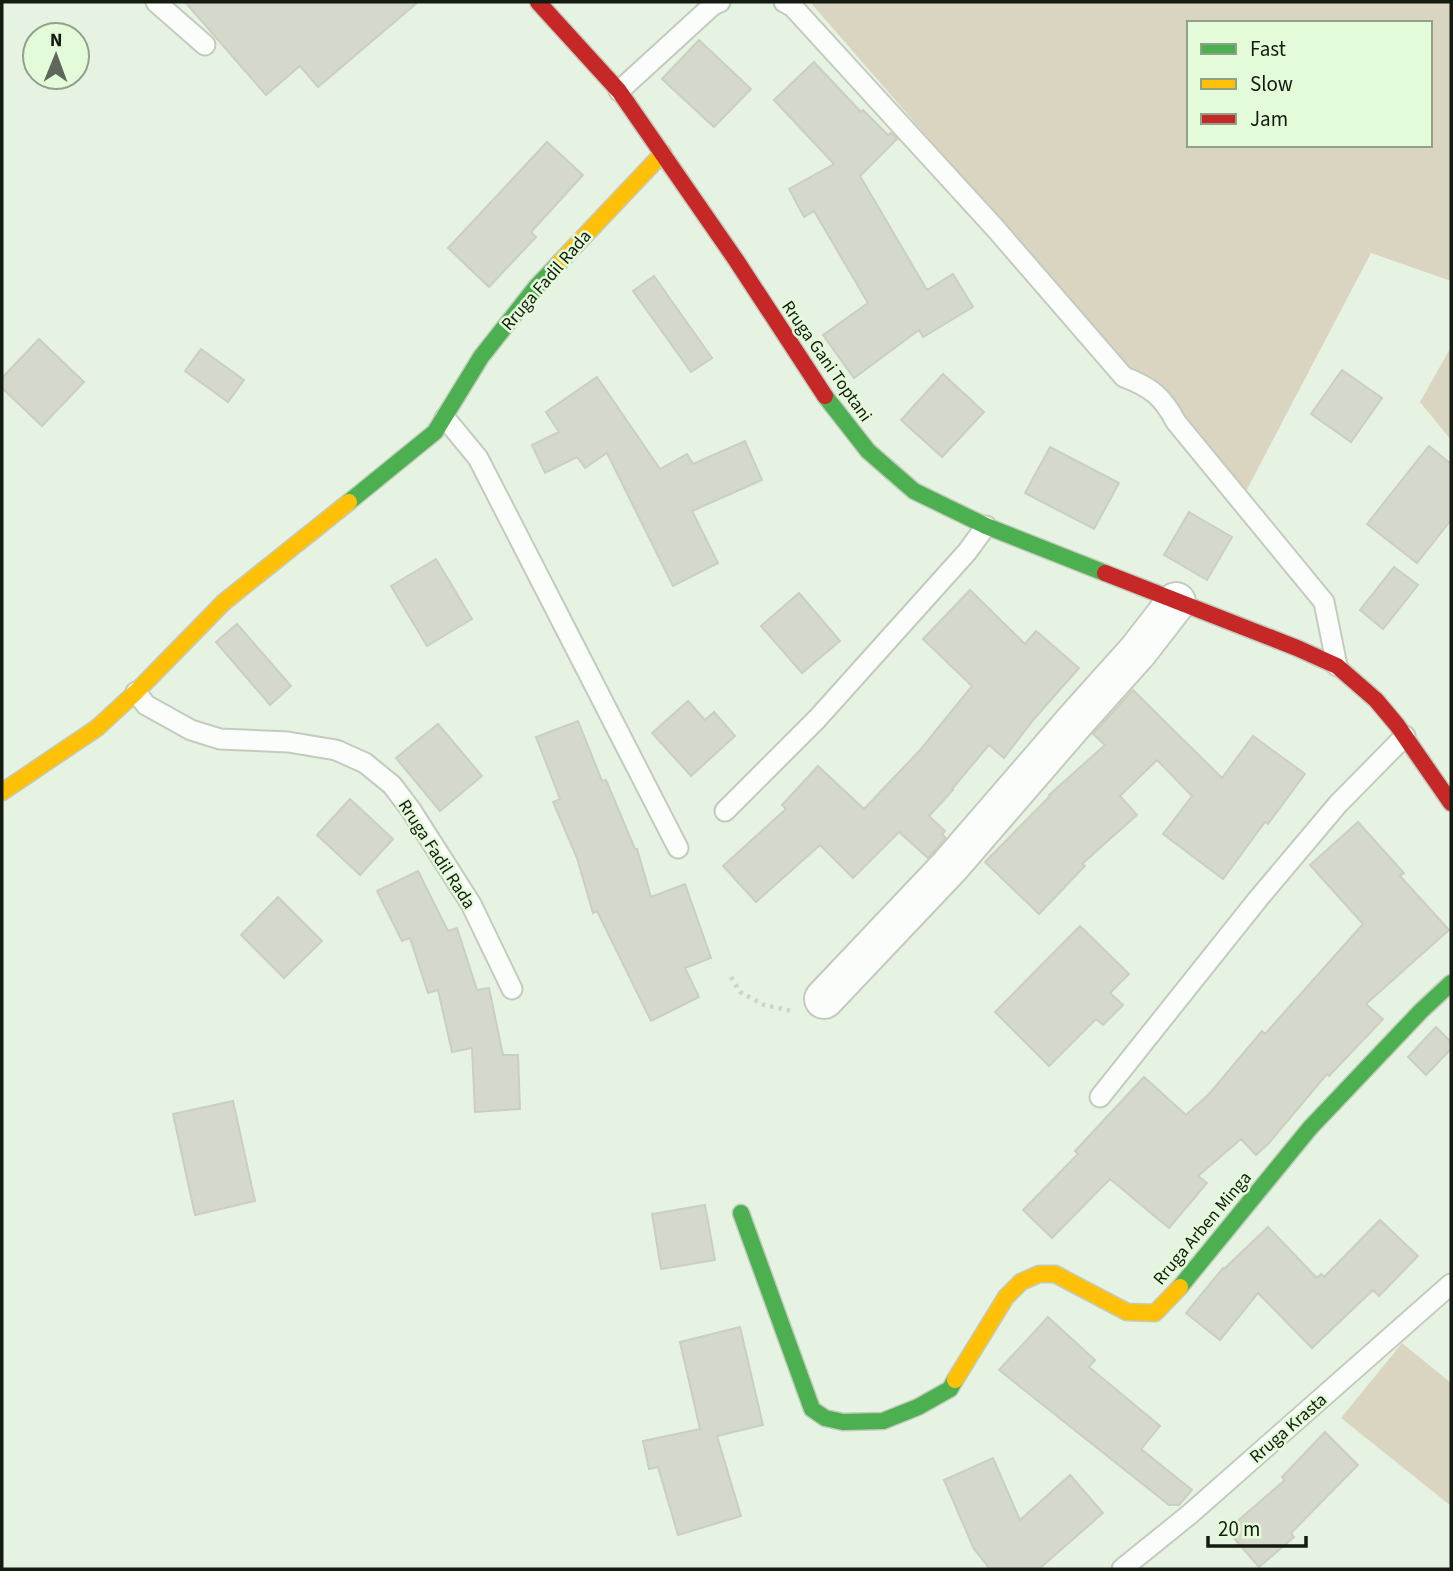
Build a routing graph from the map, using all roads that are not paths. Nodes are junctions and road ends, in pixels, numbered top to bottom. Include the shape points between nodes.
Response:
1 (156, 2) edge
2 (538, 2) edge
3 (720, 2) edge
4 (784, 2) edge
5 (205, 45) dead end
6 (619, 91) junction
7 (663, 153) junction
8 (445, 418) junction
9 (986, 526) junction
10 (1176, 601) junction
11 (1337, 666) junction
12 (136, 692) junction
13 (1405, 736) junction
14 (2, 792) edge
15 (1451, 803) edge
16 (725, 811) dead end
17 (678, 848) dead end
18 (1451, 983) edge
19 (512, 989) dead end
20 (824, 999) road end
21 (1100, 1097) dead end
22 (741, 1213) dead end
23 (1451, 1284) edge
24 (1122, 1569) edge

1 - 5 lane
2 - 6 street, Rruga Gani Toptani
3 - 6 lane
4 - 11 lane via 996,228 1124,377 1142,383 1168,406 1324,602
6 - 7 street, Rruga Gani Toptani
7 - 8 street, Rruga Fadil Rada via 537,286 481,357
7 - 9 street, Rruga Gani Toptani via 832,407 867,451 914,491
8 - 12 street, Rruga Fadil Rada via 417,448 224,602
8 - 17 lane via 478,458
9 - 10 street, Rruga Gani Toptani
9 - 16 lane via 817,719
10 - 11 street, Rruga Gani Toptani
10 - 20 street via 1138,651 950,866
11 - 13 street, Rruga Gani Toptani via 1376,700
12 - 14 street, Rruga Fadil Rada via 97,728
12 - 19 lane, Rruga Fadil Rada via 146,705 191,730 220,739 288,742 336,750 365,763 392,785 417,820 471,904
13 - 15 street, Rruga Gani Toptani
13 - 21 lane via 1338,804
18 - 22 street, Rruga Arben Minga via 1310,1128 1155,1312 1128,1311 1055,1274 1039,1274 1021,1282 1006,1297 950,1389 883,1421 843,1422 812,1409
23 - 24 lane, Rruga Krasta

